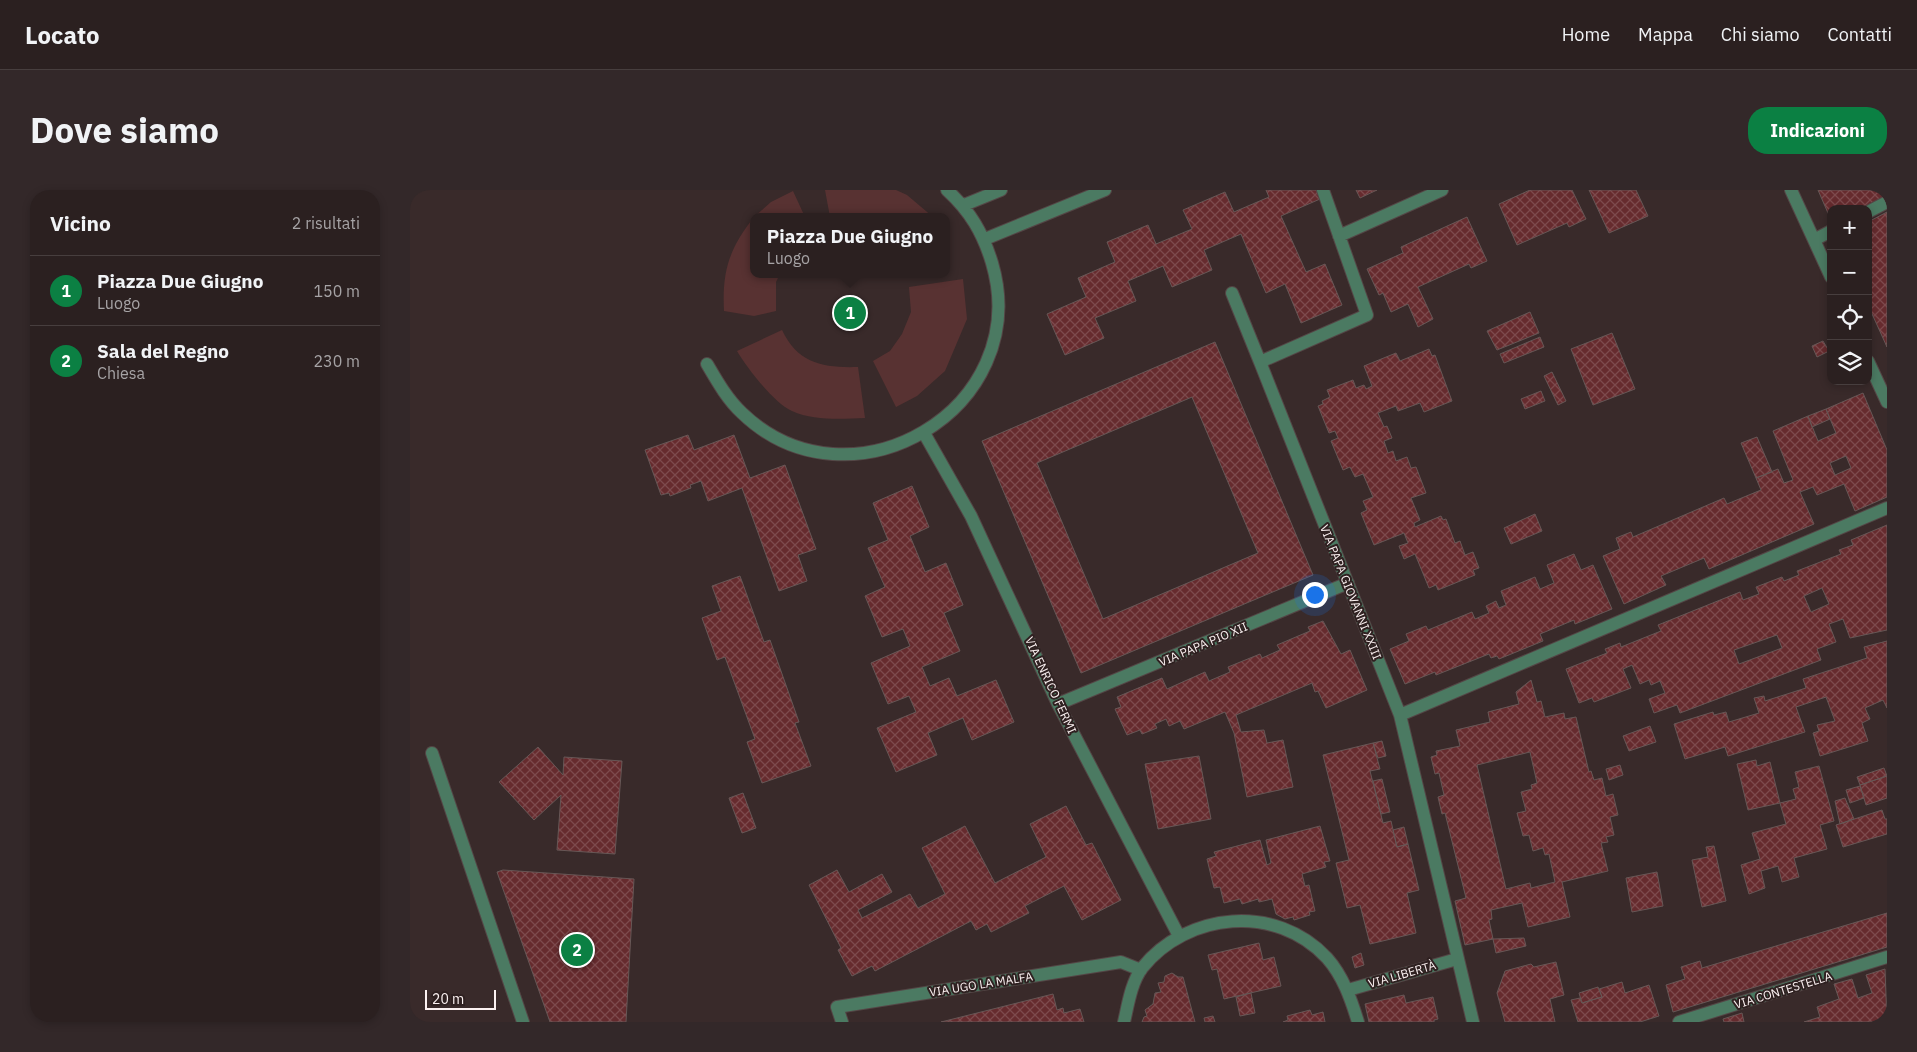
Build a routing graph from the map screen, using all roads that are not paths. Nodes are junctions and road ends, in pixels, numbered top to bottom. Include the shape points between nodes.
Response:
1 (947, 190) edge
2 (1000, 190) edge
3 (1105, 190) edge
4 (1323, 190) edge
5 (1442, 190) edge
6 (1791, 190) edge
7 (1887, 202) edge
8 (964, 205) junction
9 (1872, 210) edge
10 (1827, 233) edge
11 (1339, 236) junction
12 (985, 239) junction
13 (1814, 240) junction
14 (1827, 268) edge
15 (1232, 293) dead end
16 (1260, 362) junction
17 (706, 364) dead end
18 (1872, 370) edge
19 (1887, 402) edge
20 (924, 433) junction
21 (1887, 508) edge
22 (1348, 584) junction
23 (1058, 704) junction
24 (1400, 715) junction
25 (432, 754) dead end
26 (1179, 936) junction
27 (1887, 957) edge
28 (1457, 959) junction
29 (1141, 970) junction
30 (1348, 990) junction
31 (523, 1022) edge
32 (842, 1022) edge
33 (1124, 1022) edge
34 (1358, 1022) edge
35 (1473, 1022) edge
36 (1678, 1022) edge

1 - 8 street
2 - 8 street
3 - 12 street
4 - 11 street
5 - 11 street
6 - 13 street
7 - 9 street
8 - 12 street
10 - 13 street
11 - 16 street via 1367,315
12 - 20 street via 998,282 994,342 967,394 948,415
13 - 14 street
15 - 16 street, VIA PAPA GIOVANNI XXIII
16 - 22 street, VIA PAPA GIOVANNI XXIII
17 - 20 street via 742,413 771,434 802,448 856,454 892,447
18 - 19 street
20 - 23 street, VIA ENRICO FERMI via 971,516
21 - 24 street
22 - 23 street, VIA PAPA PIO XII
22 - 24 street, VIA PAPA GIOVANNI XXIII
23 - 26 street, VIA ENRICO FERMI
24 - 28 street, VIA PAPA GIOVANNI XXIII
25 - 31 street
26 - 29 street via 1157,952
26 - 30 street via 1208,924 1234,919 1263,922 1298,935 1326,958
27 - 36 street, VIA CONTESTELLA
28 - 30 street, VIA LIBERTÀ
28 - 35 street, VIA PAPA GIOVANNI XXIII
29 - 32 street, VIA UGO LA MALFA via 1121,962 837,1007
29 - 33 street via 1129,998
30 - 34 street

